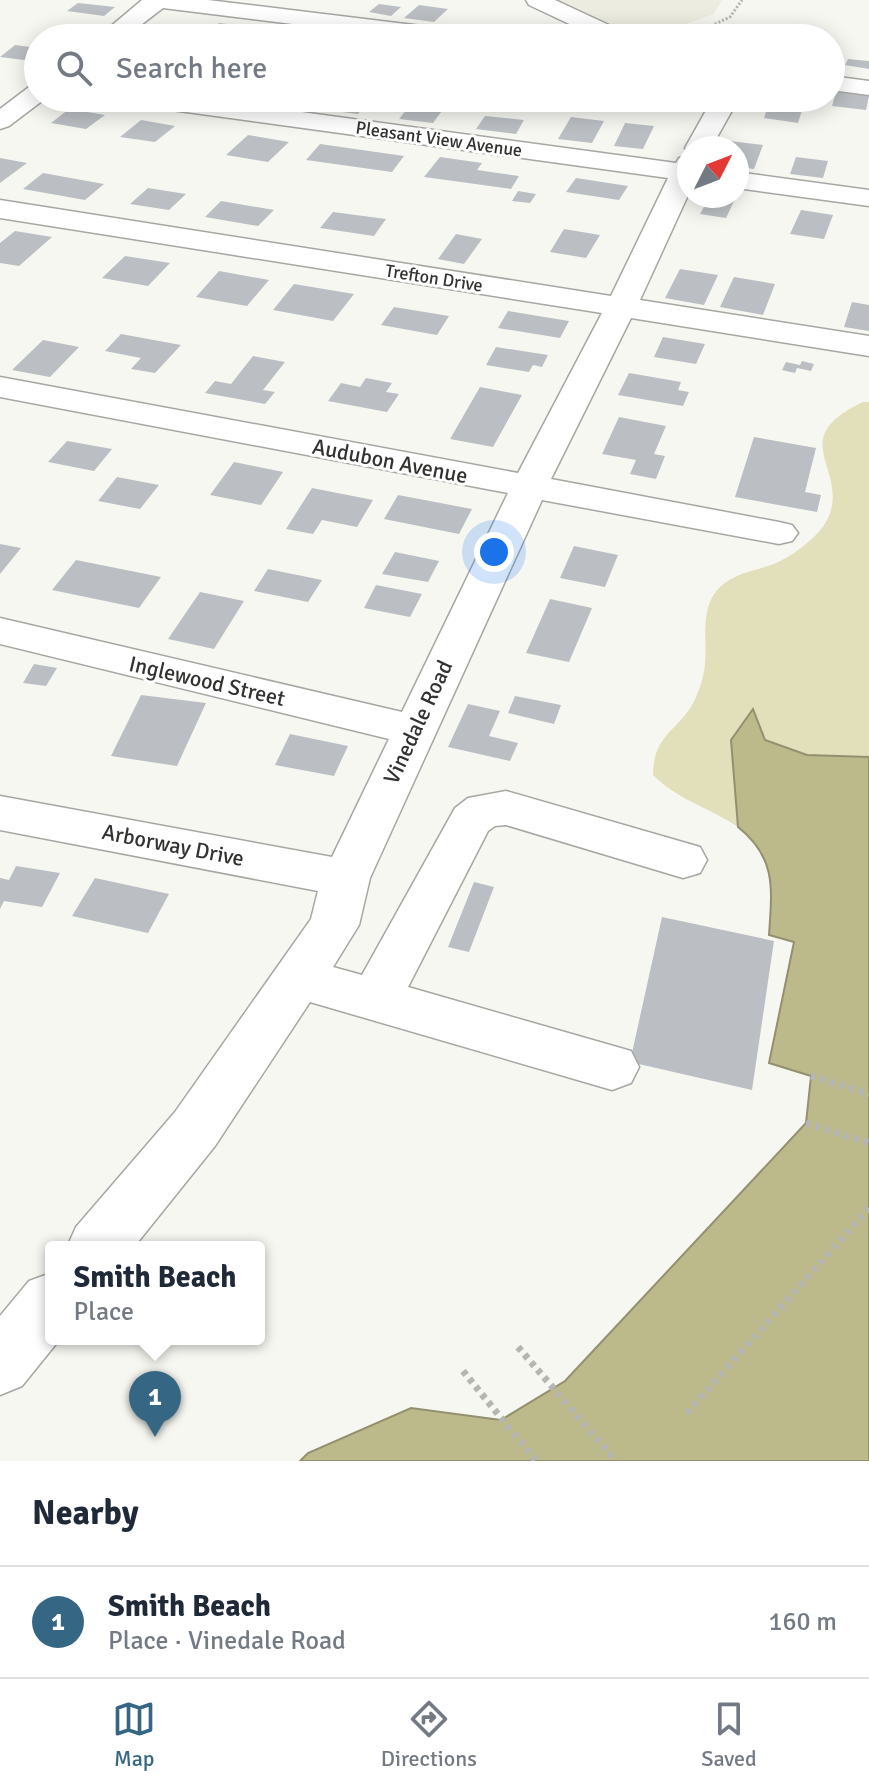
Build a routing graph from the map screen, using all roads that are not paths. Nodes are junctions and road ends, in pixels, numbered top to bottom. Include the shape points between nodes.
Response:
1 (156, 0) edge
2 (537, 0) edge
3 (126, 24) edge
4 (350, 24) edge
5 (588, 24) edge
6 (13, 81) dead end
7 (24, 82) edge
8 (845, 85) edge
9 (869, 88) edge
10 (24, 103) edge
11 (258, 112) edge
12 (718, 112) edge
13 (0, 121) edge
14 (705, 136) edge
15 (677, 162) edge
16 (749, 182) edge
17 (677, 191) edge
18 (869, 198) edge
19 (0, 209) edge
20 (621, 307) junction
21 (869, 346) edge
22 (0, 387) edge
23 (529, 487) junction
24 (779, 533) dead end
25 (0, 631) edge
26 (415, 730) junction
27 (0, 813) edge
28 (683, 860) dead end
29 (346, 878) junction
30 (298, 978) junction
31 (375, 1000) junction
32 (612, 1067) dead end
33 (102, 1241) edge
34 (45, 1309) edge
35 (0, 1364) edge

1 - 3 street
1 - 4 street
2 - 5 street
6 - 7 street
8 - 9 street
10 - 13 street
11 - 15 street, Pleasant View Avenue
12 - 14 street, Vinedale Road
16 - 18 street
17 - 20 street, Vinedale Road
19 - 20 street, Trefton Drive
20 - 21 street, Trefton Drive
20 - 23 street, Vinedale Road
22 - 23 street, Audubon Avenue
23 - 24 street, Audubon Avenue
23 - 26 street, Vinedale Road
25 - 26 street, Inglewood Street
26 - 29 street, Vinedale Road
27 - 29 street, Arborway Drive
28 - 31 street via 506,808 484,810 471,820
29 - 30 street, Vinedale Road via 334,925
30 - 31 street
30 - 33 street, Vinedale Road via 195,1129
31 - 32 street
34 - 35 street

